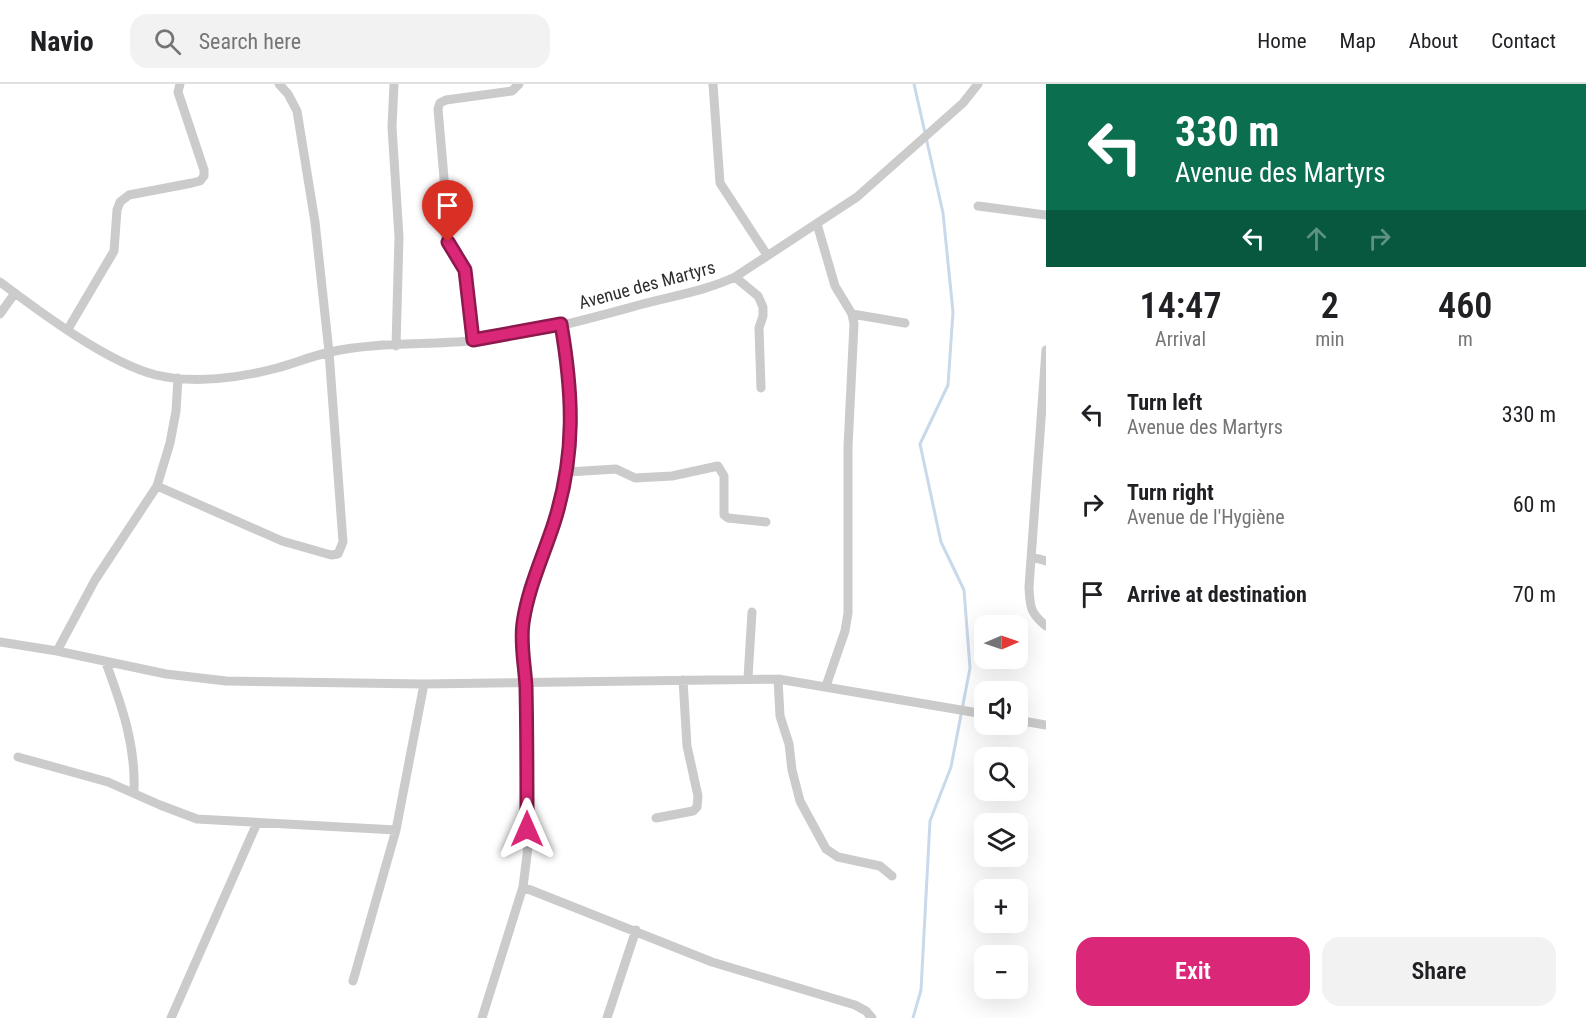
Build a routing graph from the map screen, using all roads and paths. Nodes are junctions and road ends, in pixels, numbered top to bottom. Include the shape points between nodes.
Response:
1 (180, 84) edge
2 (279, 84) edge
3 (394, 84) edge
4 (519, 84) edge
5 (713, 84) edge
6 (978, 84) edge
7 (978, 206) dead end
8 (1046, 215) edge
9 (817, 224) junction
10 (767, 255) junction
11 (735, 277) junction
12 (0, 282) edge
13 (15, 293) junction
14 (0, 314) edge
15 (852, 314) junction
16 (905, 323) dead end
17 (561, 324) junction
18 (68, 329) junction
19 (473, 340) junction
20 (396, 346) junction
21 (1046, 350) edge
22 (329, 352) junction
23 (178, 378) junction
24 (761, 388) dead end
25 (568, 472) junction
26 (157, 486) junction
27 (1041, 508) edge
28 (766, 522) dead end
29 (1032, 557) junction
30 (1046, 561) edge
31 (752, 612) dead end
32 (1046, 626) edge
33 (0, 642) edge
34 (57, 651) junction
35 (106, 663) junction
36 (748, 678) junction
37 (778, 679) junction
38 (683, 680) junction
39 (526, 681) junction
40 (424, 684) junction
41 (826, 686) junction
42 (974, 712) edge
43 (1028, 722) edge
44 (1046, 725) edge
45 (18, 757) dead end
46 (134, 792) junction
47 (656, 818) dead end
48 (257, 823) junction
49 (396, 830) junction
50 (892, 876) dead end
51 (523, 887) junction
52 (636, 930) junction
53 (353, 981) dead end
54 (171, 1018) edge
55 (482, 1018) edge
56 (607, 1018) edge
57 (872, 1018) edge

1 - 18 street via 178,92 204,176 192,183 129,195 120,202 114,251
2 - 22 street via 297,111 316,231
3 - 20 street via 392,127 399,237
4 - 19 street via 512,91 446,100 438,109 445,235 465,270
5 - 10 street via 720,183
6 - 9 street, Avenue des Martyrs via 963,103 880,178
7 - 8 street
9 - 10 street, Avenue des Martyrs
9 - 15 street via 835,286
10 - 11 street, Avenue des Martyrs
11 - 17 street, Avenue des Martyrs
11 - 24 street via 758,296 763,307 759,328
12 - 13 street, Avenue des Martyrs
13 - 14 street
13 - 18 street, Avenue des Martyrs
15 - 16 street
15 - 41 street via 848,613
17 - 19 street, Avenue des Martyrs
17 - 25 street via 571,394
18 - 23 street, Avenue des Martyrs via 130,365
19 - 20 street, Avenue des Martyrs
20 - 22 street, Avenue des Martyrs
21 - 27 street
22 - 23 street, Avenue des Martyrs via 248,375
22 - 26 street via 343,542 338,554 282,541
23 - 26 street via 176,411
25 - 28 street via 616,469 635,478 672,476 718,466 724,476 724,515
25 - 39 street via 527,602 522,627
26 - 34 street via 95,580
27 - 29 street
29 - 30 street
29 - 32 street via 1030,605 1034,616
31 - 36 street
33 - 34 street
34 - 35 street
35 - 40 street via 226,681
35 - 46 street via 133,750
36 - 37 street
36 - 38 street
37 - 41 street
37 - 50 street via 780,716 800,801 826,849 838,857 880,867
38 - 39 street
38 - 47 street via 687,746 697,807 693,812
39 - 40 street
39 - 51 street via 528,847
40 - 49 street
41 - 42 street
43 - 44 street
45 - 46 street
46 - 48 street via 197,819
48 - 49 street
48 - 54 street
49 - 53 street
51 - 52 street
51 - 55 street
52 - 56 street
52 - 57 street via 712,962 855,1005

